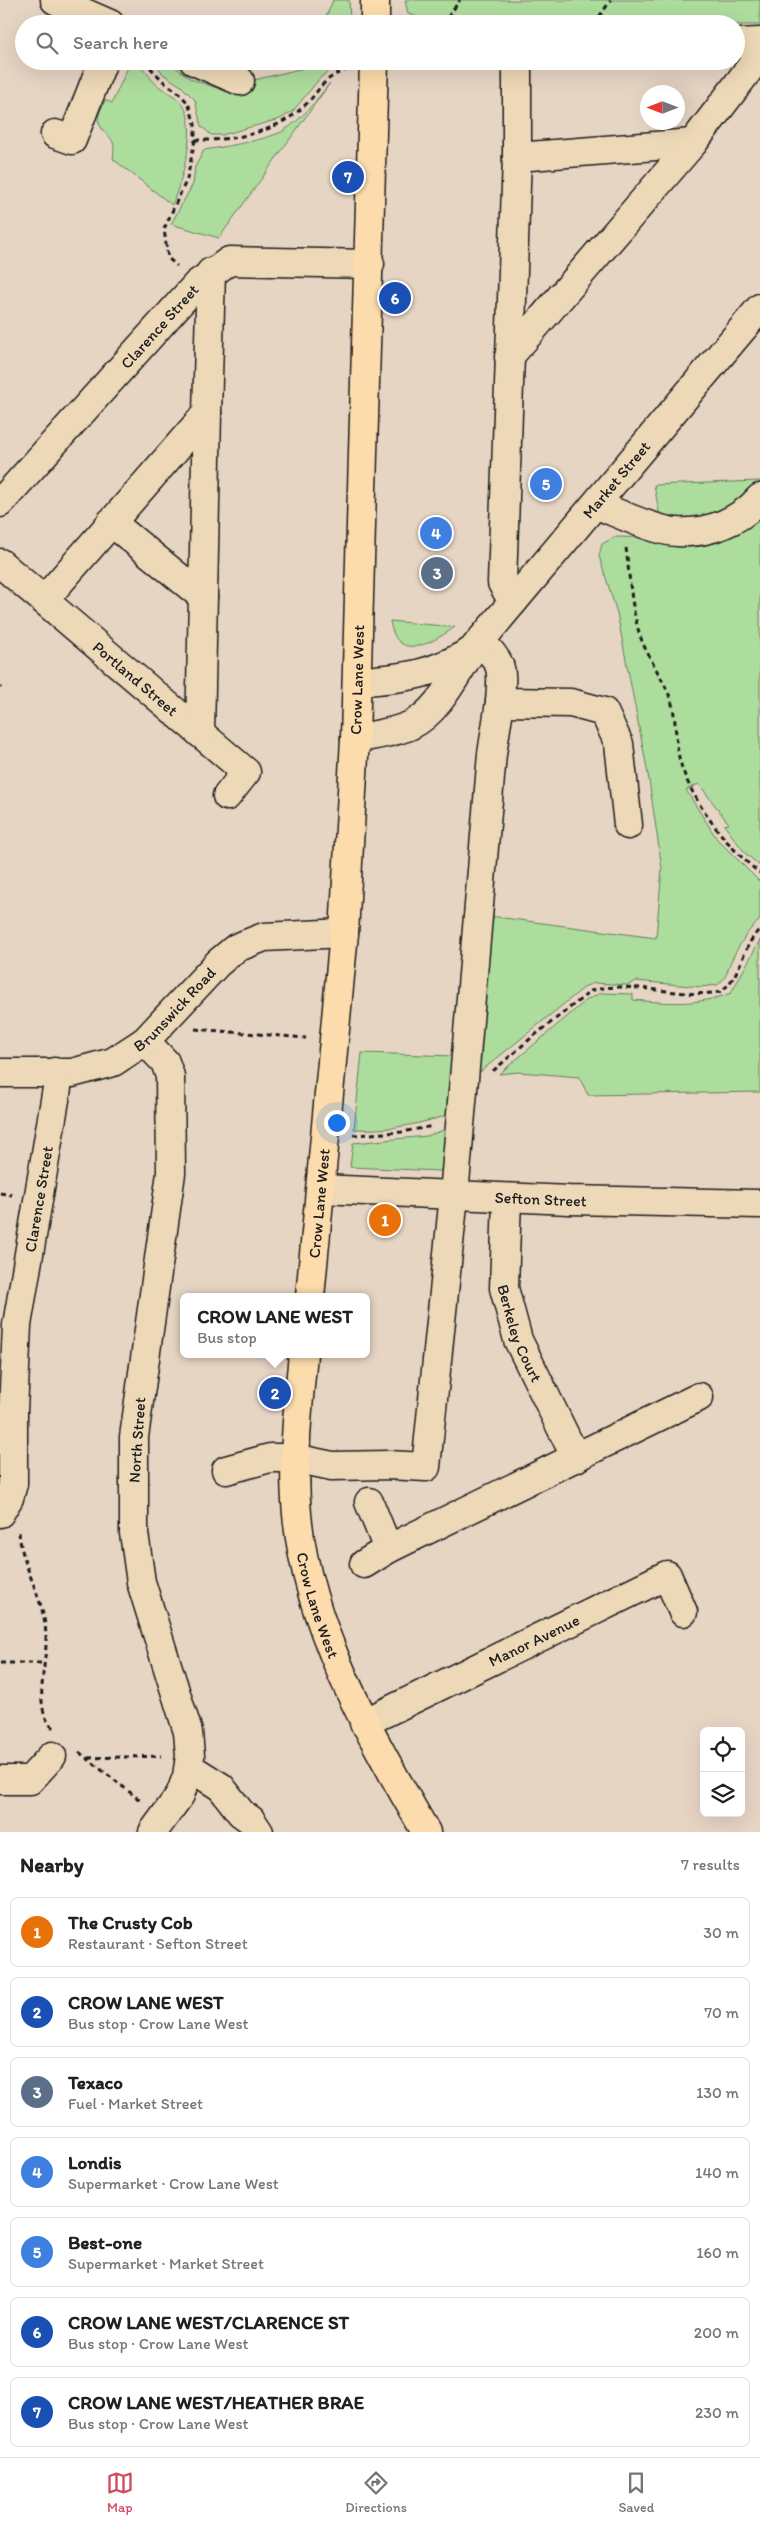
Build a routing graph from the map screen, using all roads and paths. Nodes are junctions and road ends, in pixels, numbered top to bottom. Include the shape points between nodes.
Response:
1 (55, 0) edge
2 (375, 0) edge
3 (460, 0) edge
4 (611, 0) edge
5 (89, 15) edge
6 (375, 15) edge
7 (449, 15) edge
8 (600, 15) edge
9 (760, 42) edge
10 (745, 43) edge
11 (760, 55) edge
12 (99, 70) edge
13 (152, 70) edge
14 (215, 70) edge
15 (351, 70) edge
16 (362, 70) edge
17 (518, 70) edge
18 (240, 81) dead end
19 (72, 140) dead end
20 (195, 140) junction
21 (693, 143) junction
22 (517, 157) junction
23 (370, 264) junction
24 (204, 278) junction
25 (760, 308) edge
26 (509, 357) junction
27 (207, 413) junction
28 (760, 498) edge
29 (0, 503) edge
30 (597, 505) junction
31 (628, 517) junction
32 (111, 522) junction
33 (1, 566) edge
34 (203, 597) junction
35 (44, 600) junction
36 (513, 602) junction
37 (476, 646) junction
38 (357, 682) junction
39 (500, 702) junction
40 (200, 733) junction
41 (355, 739) junction
42 (227, 796) dead end
43 (628, 825) dead end
44 (760, 873) edge
45 (760, 930) edge
46 (344, 933) junction
47 (190, 1028) dead end
48 (311, 1039) dead end
49 (145, 1042) junction
50 (55, 1072) junction
51 (493, 1072) dead end
52 (0, 1073) edge
53 (460, 1110) junction
54 (326, 1132) junction
55 (321, 1189) junction
56 (454, 1195) junction
57 (507, 1198) junction
58 (760, 1204) edge
59 (310, 1293) edge
60 (9, 1325) edge
61 (304, 1358) edge
62 (699, 1397) dead end
63 (294, 1458) junction
64 (576, 1458) junction
65 (226, 1470) dead end
66 (369, 1502) dead end
67 (2, 1511) edge
68 (388, 1549) junction
69 (364, 1564) dead end
70 (683, 1612) dead end
71 (0, 1663) edge
72 (45, 1663) junction
73 (364, 1723) junction
74 (59, 1748) junction
75 (87, 1758) junction
76 (190, 1761) junction
77 (0, 1780) edge
78 (158, 1826) edge
79 (259, 1832) edge
80 (426, 1832) edge

1 - 5 street
2 - 6 main road
3 - 7 path
4 - 8 path
9 - 10 street
11 - 21 street
12 - 19 street
13 - 20 path via 188,103 195,124
14 - 18 street
15 - 20 path via 321,84 304,107 278,125 219,140
16 - 23 main road, Crow Lane West
17 - 22 street
20 - 24 path via 187,179 164,229 168,258
21 - 22 street
21 - 26 street
22 - 26 street
23 - 24 street, Clarence Street via 229,261
23 - 38 main road, Crow Lane West
24 - 27 street
24 - 29 street, Clarence Street
25 - 30 street, Market Street
26 - 36 street via 502,583
27 - 32 street
27 - 34 street
28 - 31 street via 730,523 694,532 676,532
30 - 31 street
30 - 36 street, Market Street
31 - 44 path via 626,544 635,615 642,640 670,697 683,770 704,810 726,839
32 - 34 street
32 - 35 street
33 - 35 street, Portland Street
34 - 40 street
35 - 40 street, Portland Street
36 - 37 street, Market Street
37 - 38 street, Market Street via 431,672
37 - 39 street via 495,656 502,667
37 - 41 street, Market Street via 439,700 411,726
38 - 41 main road, Crow Lane West
39 - 43 street via 571,703 604,712 619,744
39 - 53 street via 492,754
40 - 42 street, Portland Street via 246,772
41 - 46 main road, Crow Lane West
45 - 51 path via 748,944 730,984 719,992 591,991
46 - 49 street, Brunswick Road via 264,937 236,948
46 - 54 main road, Crow Lane West
47 - 48 path
49 - 50 street, Brunswick Road via 100,1067 72,1073
49 - 76 street, North Street via 165,1062 170,1076 171,1173 134,1436 134,1533 142,1582 188,1732
50 - 52 street, Brunswick Road
50 - 60 street, Clarence Street via 57,1088
53 - 54 path via 452,1120 402,1132 354,1135
53 - 56 street
54 - 55 main road, Crow Lane West
55 - 56 street, Sefton Street
55 - 59 main road, Crow Lane West
56 - 57 street, Sefton Street
56 - 63 street via 426,1467 332,1466
57 - 58 street, Sefton Street
57 - 64 street, Berkeley Court via 504,1288 518,1340
60 - 67 street, Clarence Street via 13,1484
61 - 63 main road, Crow Lane West
62 - 64 street
63 - 65 street via 270,1458
63 - 73 main road, Crow Lane West via 299,1533 309,1582
64 - 68 street
66 - 68 street
67 - 72 path via 18,1518 22,1558 36,1587 44,1617
68 - 69 street
70 - 73 street, Manor Avenue via 667,1575
71 - 72 path
72 - 74 path via 43,1711
73 - 80 main road, Crow Lane West
74 - 75 path
74 - 77 street via 30,1780
75 - 76 path
75 - 78 path
76 - 78 street, North Street via 180,1795
76 - 79 street via 221,1787

